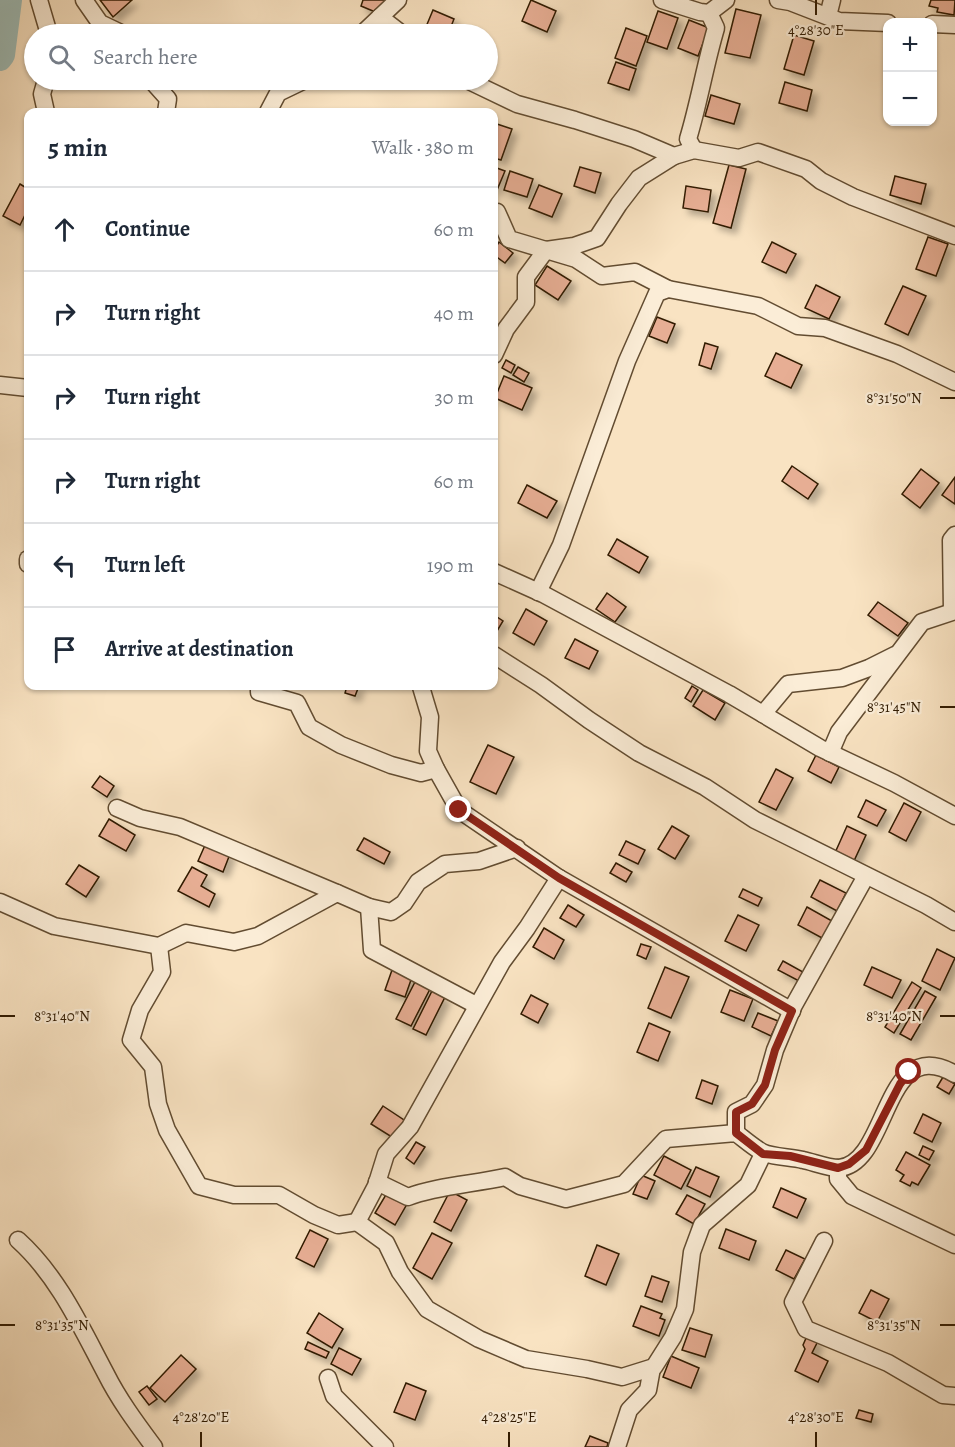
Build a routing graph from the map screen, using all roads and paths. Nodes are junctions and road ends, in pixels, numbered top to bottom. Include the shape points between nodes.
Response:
1 (39, 0) edge
2 (84, 0) edge
3 (398, 0) edge
4 (662, 0) edge
5 (726, 0) edge
6 (778, 0) edge
7 (830, 8) edge
8 (710, 13) junction
9 (380, 18) junction
10 (883, 23) edge
11 (46, 24) edge
12 (102, 24) edge
13 (373, 24) edge
14 (388, 24) edge
15 (937, 24) edge
16 (955, 25) edge
17 (43, 90) edge
18 (160, 90) edge
19 (284, 90) edge
20 (487, 90) edge
21 (45, 108) edge
22 (167, 108) edge
23 (270, 108) edge
24 (694, 150) junction
25 (674, 156) junction
26 (498, 214) edge
27 (955, 236) edge
28 (546, 250) junction
29 (669, 290) junction
30 (498, 346) edge
31 (955, 382) edge
32 (0, 385) edge
33 (24, 388) edge
34 (955, 535) edge
35 (498, 574) edge
36 (538, 592) junction
37 (954, 611) edge
38 (898, 654) junction
39 (498, 658) edge
40 (259, 690) edge
41 (423, 690) edge
42 (763, 714) junction
43 (830, 753) junction
44 (436, 769) junction
45 (117, 808) dead end
46 (955, 816) edge
47 (517, 849) junction
48 (866, 876) junction
49 (559, 878) junction
50 (337, 893) junction
51 (0, 902) edge
52 (369, 907) junction
53 (955, 922) edge
54 (159, 945) junction
55 (476, 1005) junction
56 (792, 1011) junction
57 (955, 1074) edge
58 (736, 1133) junction
59 (763, 1154) junction
60 (838, 1168) junction
61 (377, 1182) junction
62 (357, 1222) junction
63 (18, 1240) dead end
64 (824, 1241) dead end
65 (955, 1245) edge
66 (652, 1368) junction
67 (328, 1378) dead end
68 (955, 1396) edge
69 (154, 1447) edge
70 (385, 1447) edge
71 (617, 1447) edge

1 - 11 street
2 - 12 street
3 - 9 street
4 - 8 street
5 - 8 street
6 - 7 street
7 - 10 street via 839,21
8 - 24 street via 716,28 688,140
9 - 13 street
9 - 14 street
15 - 16 street
17 - 21 street
18 - 22 street via 168,99
19 - 23 street via 278,93
20 - 25 street via 517,104 624,136
24 - 25 street
24 - 27 street via 739,158 758,152 806,169 853,197
25 - 28 street via 639,177 597,238
26 - 28 street via 509,239
28 - 29 street via 576,259 602,276 635,272
28 - 30 street via 526,277 526,302
29 - 31 street via 758,306 798,326 825,328 897,354
29 - 36 street via 657,293 627,361 568,528
32 - 33 street
34 - 37 street via 951,540
35 - 36 street
36 - 42 street
37 - 38 street via 922,622
38 - 42 street via 842,678 788,684
38 - 43 street via 839,732
39 - 48 street via 639,753 705,787 755,820
40 - 44 street via 297,703 309,727 341,745 421,774
41 - 44 street via 430,717 428,751
42 - 43 street
43 - 46 street
44 - 47 street via 459,810
45 - 50 street via 180,827
47 - 49 street
47 - 52 street via 479,861 444,864 418,882 404,903 391,912
48 - 53 street
48 - 56 street
49 - 55 street
49 - 56 street
50 - 52 street
50 - 54 street via 258,936 234,942 186,933
51 - 54 street via 54,926
52 - 55 street via 372,950
54 - 62 street via 162,972 140,1010 131,1040 153,1067 158,1104 167,1130 199,1186 234,1195 279,1196 338,1225
55 - 61 street via 410,1127 386,1155
56 - 58 street via 765,1085 752,1104 736,1112
57 - 60 street via 935,1066 920,1066 909,1072 866,1150
58 - 59 street
58 - 61 street via 666,1139 624,1184 566,1199 520,1186 505,1177 408,1197
59 - 60 street
59 - 66 street via 748,1185 702,1225 692,1252 685,1308 673,1337
60 - 65 street via 838,1179 852,1196
61 - 62 street
62 - 66 street via 386,1243 400,1272 427,1309 479,1339 526,1359 622,1377
63 - 69 street via 35,1255 59,1289 106,1376
64 - 68 street via 793,1302 806,1329 888,1364 943,1395
66 - 71 street via 648,1390 629,1410
67 - 70 street via 334,1396

